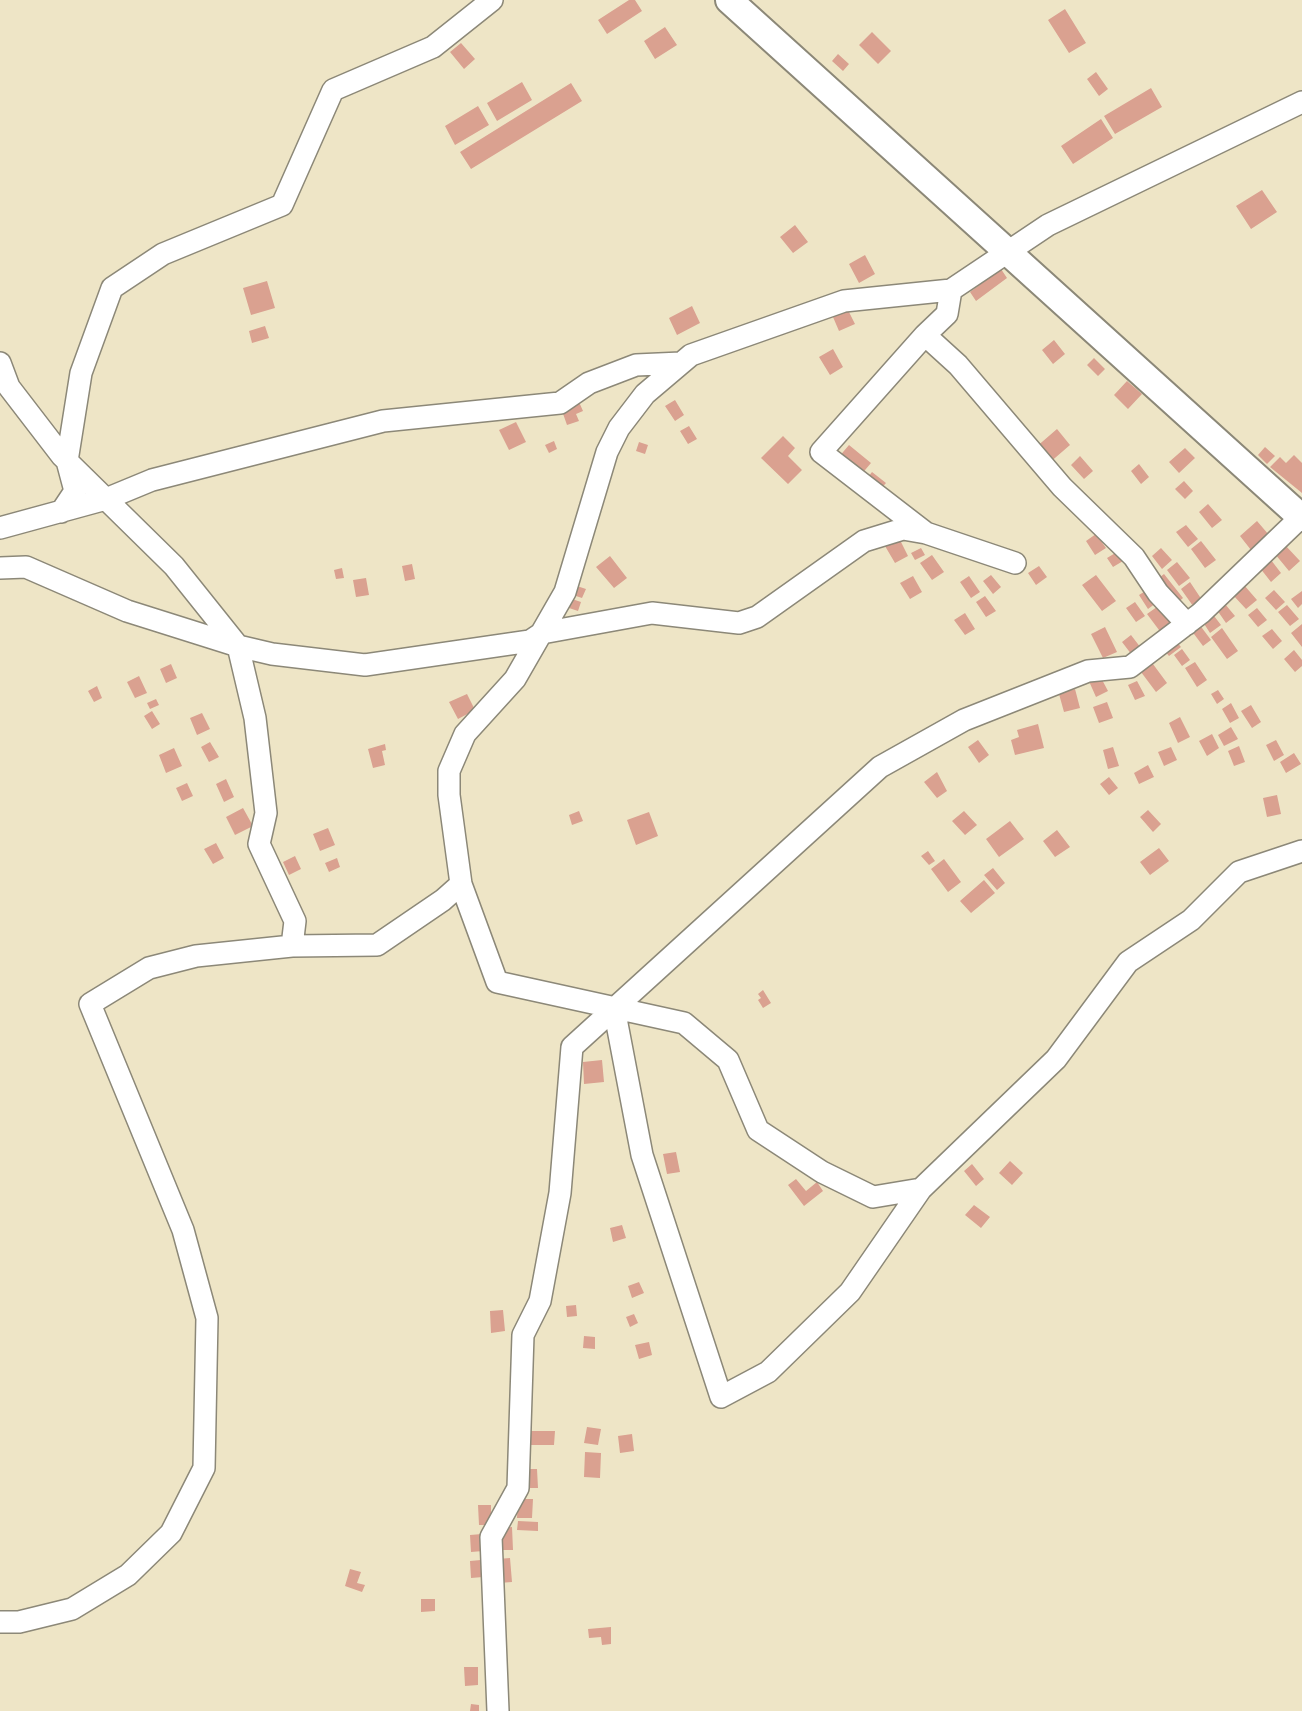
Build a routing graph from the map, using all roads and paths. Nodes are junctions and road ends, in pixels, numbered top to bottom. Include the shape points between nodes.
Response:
1 (492, 0) edge
2 (729, 0) edge
3 (1302, 102) edge
4 (1009, 251) junction
5 (951, 290) junction
6 (925, 335) junction
7 (0, 363) edge
8 (681, 363) junction
9 (67, 461) junction
10 (106, 499) junction
11 (61, 512) junction
12 (1302, 517) edge
13 (0, 527) edge
14 (926, 533) junction
15 (1015, 563) dead end
16 (0, 568) edge
17 (1187, 624) junction
18 (542, 634) junction
19 (238, 646) junction
20 (1302, 851) edge
21 (461, 884) junction
22 (292, 946) junction
23 (614, 1008) junction
24 (921, 1189) junction
25 (0, 1622) edge
26 (498, 1711) edge

1 - 9 street via 433,47 333,90 282,205 163,254 112,288 81,373
2 - 4 main road
3 - 4 street via 1048,225
4 - 5 street
4 - 12 main road
5 - 6 street via 947,314
5 - 8 street via 844,300 691,355
6 - 14 street via 821,452
6 - 17 street via 958,365 1062,487 1133,557
7 - 9 street via 9,387
8 - 10 street via 636,365 589,383 560,404 383,421 152,480
8 - 18 street via 645,394 613,440 565,592
9 - 10 street
9 - 11 street via 75,491
10 - 11 street
10 - 19 street via 174,566
11 - 13 street
12 - 17 street
14 - 15 street
14 - 18 street via 903,529 864,541 757,617 739,623 652,613
16 - 19 street via 26,567 127,611
17 - 23 street via 1130,667 1088,671 964,720 880,767
18 - 19 street via 530,641 365,664
18 - 21 street via 515,679 465,734 449,771
19 - 22 street via 256,718 266,813 258,844 295,921
20 - 24 street via 1239,872 1191,920 1128,962 1056,1059
21 - 22 street via 377,945
21 - 23 street via 497,982
22 - 25 street via 196,956 149,968 90,1004 183,1230 207,1318 204,1468 170,1533 128,1575 72,1609
23 - 24 street via 684,1023 728,1060 758,1130 822,1172 873,1197
23 - 24 street via 642,1155 722,1397 768,1372 850,1292
23 - 26 street via 572,1047 561,1193 540,1301 523,1335 519,1488 491,1536

